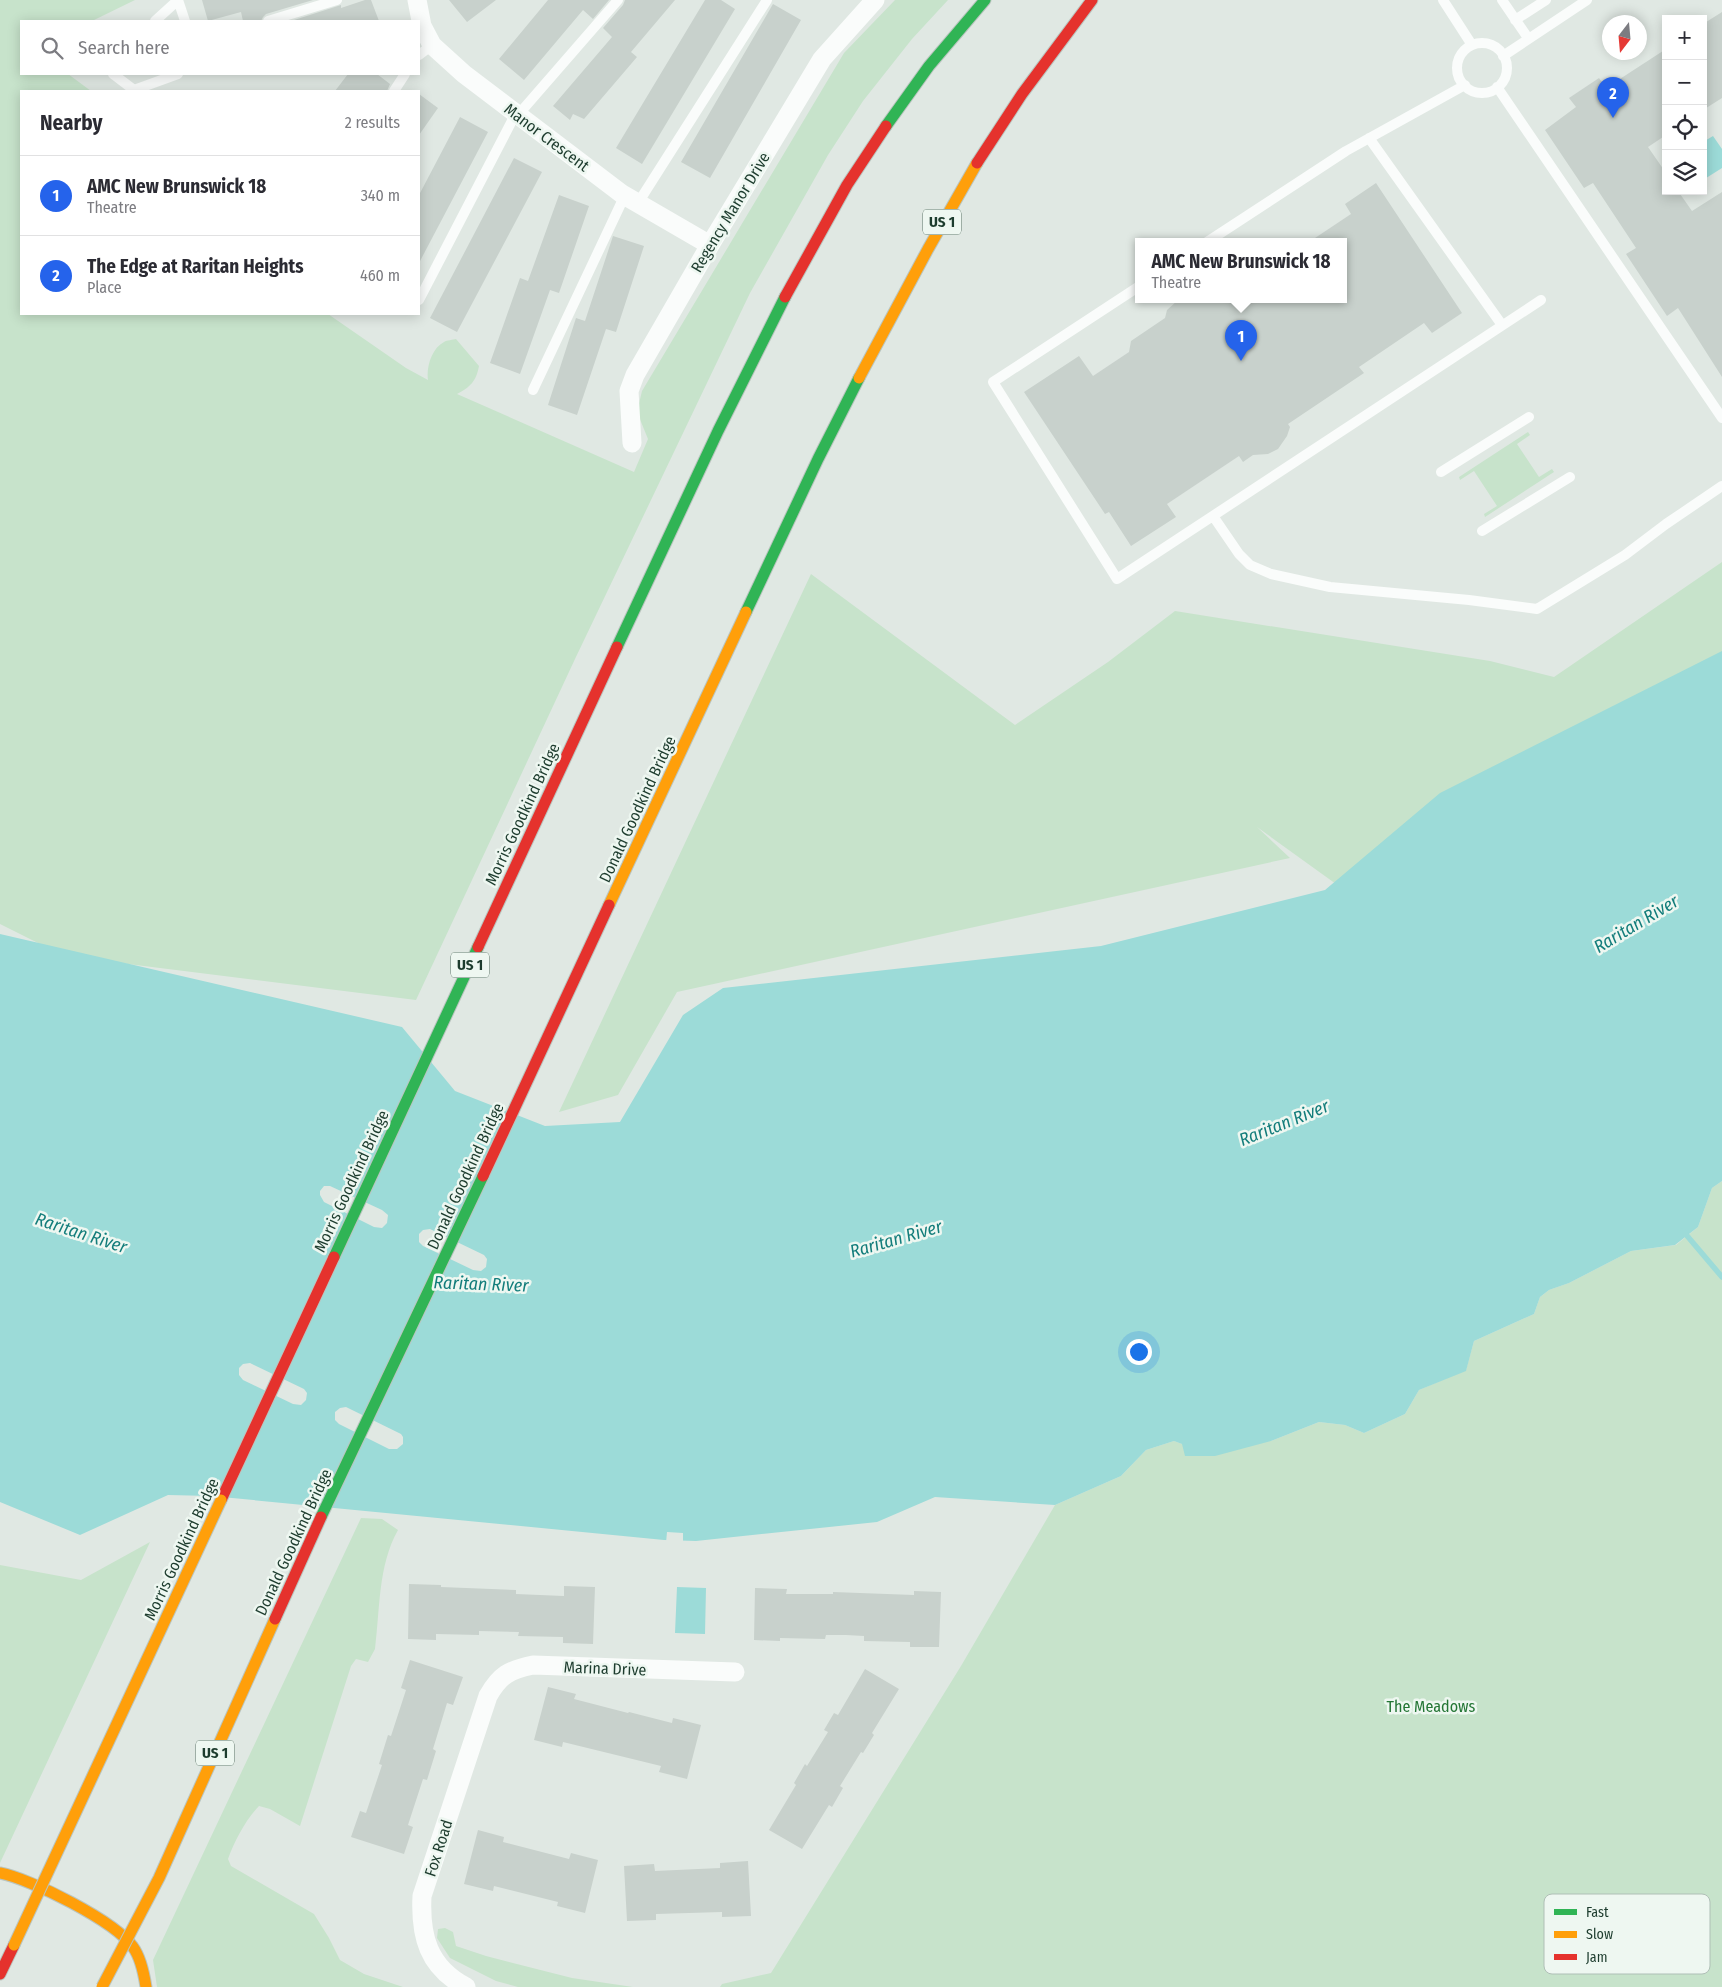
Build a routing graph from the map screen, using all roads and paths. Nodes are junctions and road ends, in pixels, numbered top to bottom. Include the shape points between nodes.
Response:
1 (178, 0) edge
2 (337, 0) edge
3 (417, 0) edge
4 (618, 0) edge
5 (767, 0) edge
6 (875, 0) edge
7 (985, 0) edge
8 (1092, 0) edge
9 (1443, 0) edge
10 (1502, 0) edge
11 (1546, 0) edge
12 (1587, 0) edge
13 (1571, 4) edge
14 (156, 20) edge
15 (185, 20) edge
16 (271, 20) edge
17 (1515, 20) junction
18 (1528, 38) junction
19 (1472, 45) junction
20 (425, 50) edge
21 (1503, 56) junction
22 (114, 75) edge
23 (175, 75) edge
24 (404, 75) edge
25 (1465, 86) junction
26 (1497, 87) junction
27 (134, 90) edge
28 (134, 90) edge
29 (395, 90) edge
30 (517, 114) junction
31 (1370, 138) junction
32 (631, 199) junction
33 (1214, 238) edge
34 (710, 245) junction
35 (1135, 289) edge
36 (420, 298) edge
37 (1541, 300) dead end
38 (1502, 325) junction
39 (533, 390) dead end
40 (1529, 417) dead end
41 (1722, 418) edge
42 (632, 443) dead end
43 (1441, 472) dead end
44 (1570, 477) dead end
45 (1722, 486) edge
46 (1213, 516) junction
47 (1482, 531) dead end
48 (735, 1672) dead end
49 (488, 1696) joint
50 (0, 1873) edge
51 (0, 1974) edge
52 (102, 1987) edge
53 (146, 1987) edge
54 (466, 1987) edge

1 - 14 lane
1 - 15 lane
2 - 16 lane
3 - 20 street, Manor Crescent
4 - 30 lane
5 - 32 lane
6 - 34 street, Regency Manor Drive via 822,59
7 - 51 highway, Morris Goodkind Bridge / US 1, bridge via 901,104 848,184 800,267 718,431
8 - 52 highway, Donald Goodkind Bridge / US 1, bridge via 1001,124 958,195 919,262 818,459 321,1517 159,1878
9 - 19 lane
10 - 17 lane
11 - 17 lane
12 - 13 lane
13 - 18 lane
17 - 18 lane
18 - 21 lane
19 - 21 lane via 1486,43
19 - 25 lane via 1460,56 1458,64 1460,79
20 - 30 street, Manor Crescent via 464,74
21 - 26 lane via 1507,69
22 - 28 lane
23 - 27 lane
24 - 29 lane
25 - 26 lane via 1484,93
25 - 31 lane
26 - 41 lane
30 - 32 street, Manor Crescent
30 - 36 lane
31 - 33 lane
31 - 38 lane
32 - 34 street, Manor Crescent
32 - 39 lane
34 - 42 street, Regency Manor Drive via 634,375 629,391
35 - 46 lane via 993,382 1117,579
37 - 38 lane
38 - 46 lane
40 - 43 lane
44 - 47 lane
45 - 46 lane via 1625,555 1537,609 1330,587 1271,574 1250,565 1239,554
48 - 49 street, Marina Drive via 533,1665 513,1669 496,1681
49 - 54 street, Fox Road via 422,1896 425,1941 436,1964
50 - 53 highway via 11,1875 110,1923 133,1946

